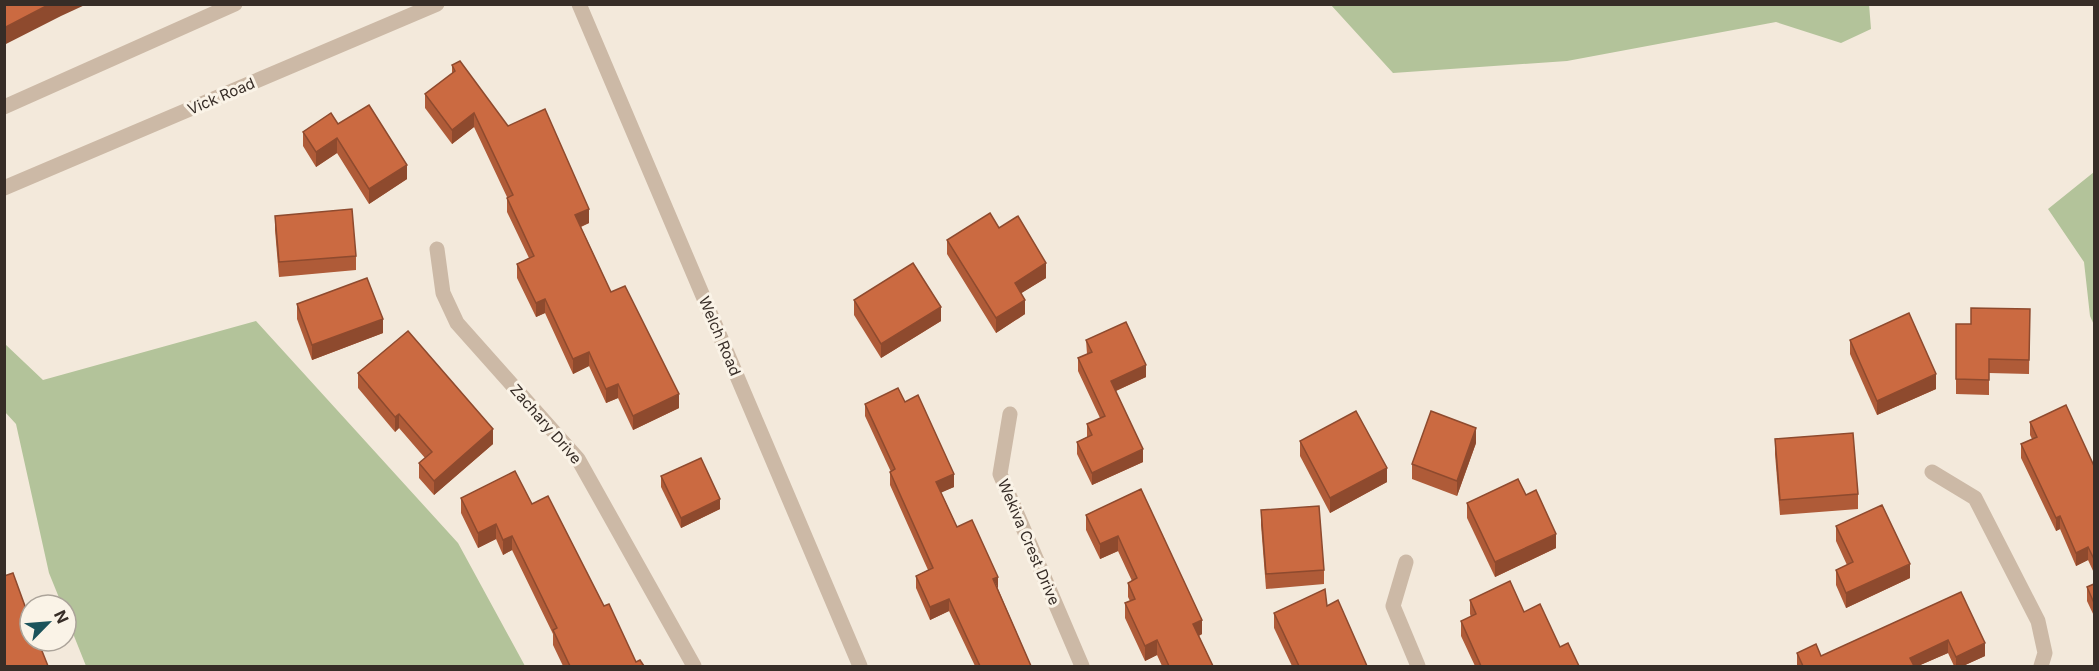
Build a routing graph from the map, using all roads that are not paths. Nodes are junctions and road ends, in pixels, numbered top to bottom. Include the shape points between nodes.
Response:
1 (235, 4) edge
2 (437, 4) edge
3 (579, 4) edge
4 (4, 107) edge
5 (4, 188) edge
6 (437, 249) dead end
7 (1010, 414) dead end
8 (1932, 472) dead end
9 (1406, 562) dead end
10 (694, 666) edge
11 (860, 666) edge
12 (1082, 666) edge
13 (1418, 666) edge
14 (2041, 666) edge

1 - 4 street
2 - 5 street, Vick Road
3 - 11 street, Welch Road
6 - 10 street, Zachary Drive via 443,293 457,323 578,459
7 - 12 street, Wekiva Crest Drive via 1000,474
8 - 14 street via 1975,498 2038,621 2045,653
9 - 13 street via 1393,606

